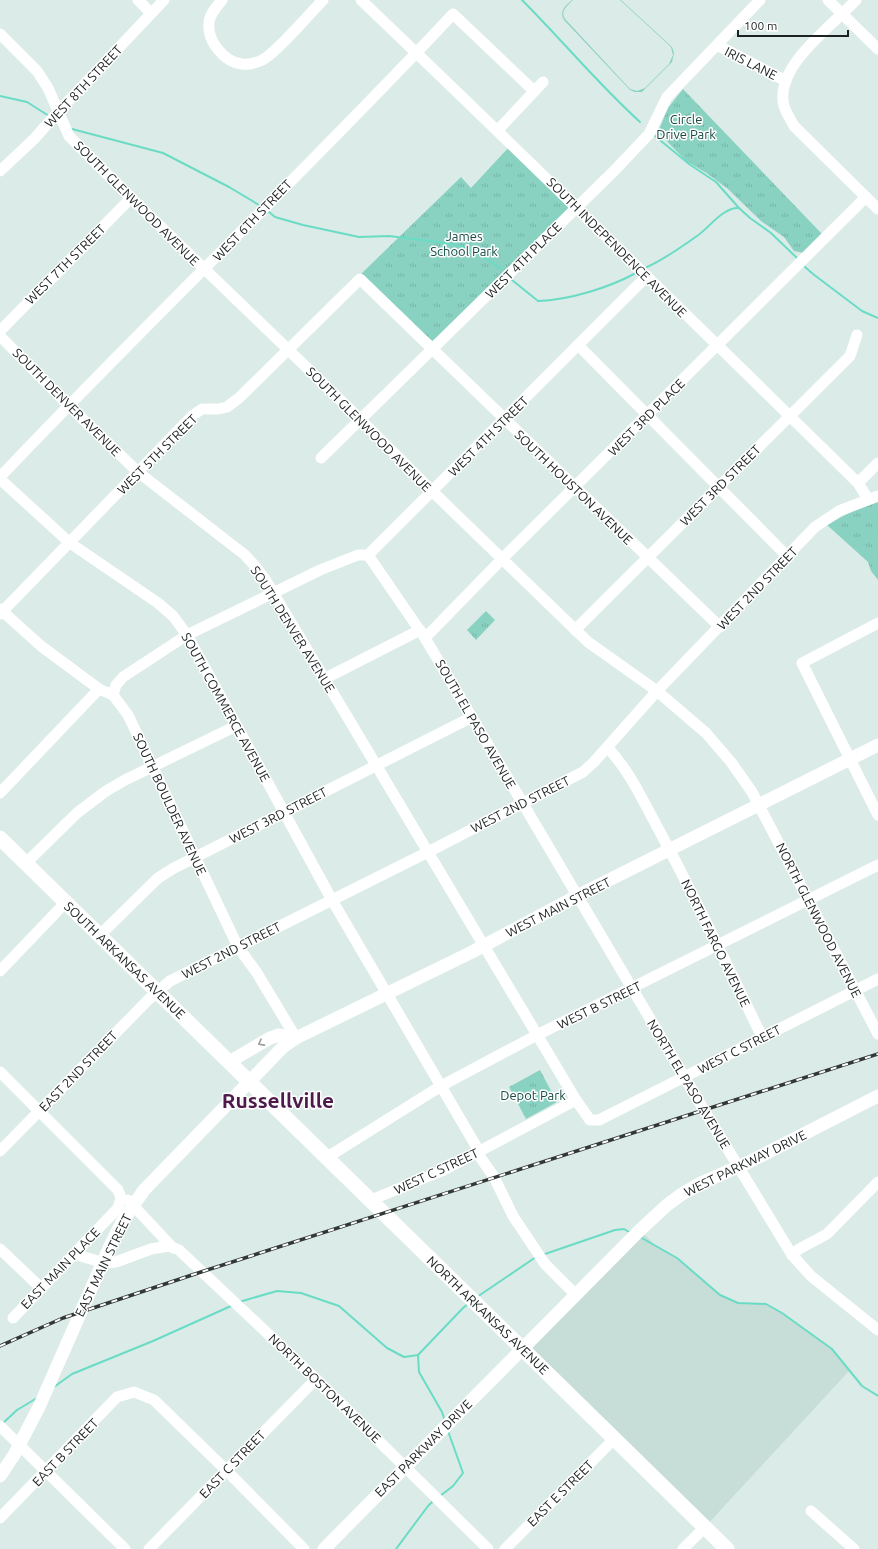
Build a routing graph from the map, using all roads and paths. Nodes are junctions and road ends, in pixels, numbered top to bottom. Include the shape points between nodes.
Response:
1 (138, 0) edge
2 (164, 0) edge
3 (222, 0) edge
4 (323, 0) edge
5 (361, 0) edge
6 (760, 0) edge
7 (828, 0) edge
8 (856, 0) edge
9 (151, 13) junction
10 (843, 14) junction
11 (0, 34) edge
12 (717, 45) junction
13 (878, 48) edge
14 (416, 53) junction
15 (786, 81) junction
16 (543, 82) dead end
17 (534, 91) junction
18 (58, 112) junction
19 (498, 130) junction
20 (0, 171) edge
21 (866, 197) junction
22 (131, 198) junction
23 (577, 207) junction
24 (878, 209) edge
25 (204, 269) junction
26 (647, 276) junction
27 (360, 279) joint
28 (0, 331) edge
29 (857, 335) dead end
30 (0, 336) edge
31 (578, 345) junction
32 (718, 346) junction
33 (288, 350) junction
34 (432, 350) junction
35 (68, 405) junction
36 (647, 416) junction
37 (789, 416) junction
38 (360, 419) junction
39 (504, 420) junction
40 (321, 458) dead end
41 (878, 462) edge
42 (138, 472) junction
43 (0, 478) edge
44 (858, 483) junction
45 (718, 486) junction
46 (575, 488) junction
47 (432, 492) junction
48 (873, 498) edge
49 (70, 543) junction
50 (368, 555) junction
51 (787, 556) junction
52 (647, 557) junction
53 (502, 559) junction
54 (273, 593) junction
55 (1, 611) edge
56 (878, 623) edge
57 (720, 627) junction
58 (575, 630) junction
59 (423, 634) junction
60 (187, 635) junction
61 (324, 679) junction
62 (99, 688) junction
63 (656, 690) junction
64 (113, 695) junction
65 (472, 717) junction
66 (236, 726) junction
67 (878, 745) edge
68 (607, 747) junction
69 (850, 759) junction
70 (152, 766) junction
71 (376, 766) junction
72 (0, 793) edge
73 (522, 802) junction
74 (760, 805) junction
75 (284, 812) junction
76 (878, 815) edge
77 (0, 838) edge
78 (669, 850) junction
79 (428, 852) junction
80 (195, 857) junction
81 (26, 863) junction
82 (878, 865) edge
83 (577, 896) junction
84 (808, 899) junction
85 (332, 900) junction
86 (66, 902) junction
87 (100, 935) junction
88 (484, 946) junction
89 (718, 946) junction
90 (238, 947) junction
91 (0, 971) edge
92 (878, 979) edge
93 (632, 989) junction
94 (855, 990) junction
95 (157, 991) junction
96 (387, 992) junction
97 (878, 1034) edge
98 (536, 1035) junction
99 (762, 1037) junction
100 (296, 1038) junction
101 (229, 1062) junction
102 (0, 1072) edge
103 (684, 1077) junction
104 (249, 1082) junction
105 (441, 1086) junction
106 (878, 1096) edge
107 (576, 1100) junction
108 (39, 1111) junction
109 (0, 1151) edge
110 (478, 1151) junction
111 (326, 1158) junction
112 (738, 1166) junction
113 (878, 1182) edge
114 (119, 1194) junction
115 (371, 1200) junction
116 (0, 1248) edge
117 (173, 1248) junction
118 (74, 1254) junction
119 (792, 1255) junction
120 (41, 1288) junction
121 (576, 1295) junction
122 (13, 1318) dead end
123 (878, 1330) edge
124 (523, 1349) junction
125 (316, 1379) junction
126 (3, 1430) edge
127 (615, 1438) junction
128 (405, 1467) junction
129 (226, 1470) junction
130 (46, 1471) junction
131 (0, 1476) edge
132 (811, 1511) dead end
133 (0, 1518) edge
134 (705, 1527) junction
135 (125, 1549) edge
136 (149, 1549) edge
137 (304, 1549) edge
138 (324, 1549) edge
139 (488, 1549) edge
140 (505, 1549) edge
141 (683, 1549) edge
142 (727, 1549) edge
143 (854, 1549) edge

1 - 9 street
2 - 9 street, WEST 8TH STREET
3 - 4 street via 209,22 209,34 222,54 243,65 262,61
5 - 14 street, SOUTH INDEPENDENCE AVENUE
6 - 12 street, WEST 4TH PLACE
7 - 10 street
8 - 10 street
9 - 18 street, WEST 8TH STREET
10 - 13 street
10 - 15 street via 802,53
11 - 18 street, SOUTH GLENWOOD AVENUE via 37,71 48,88
12 - 15 street, IRIS LANE
12 - 23 street, WEST 4TH PLACE via 667,97 649,134
14 - 17 street, WEST 6TH STREET via 453,14
14 - 19 street, SOUTH INDEPENDENCE AVENUE
14 - 25 street, WEST 6TH STREET
15 - 21 street via 783,102 794,126
16 - 17 street
17 - 19 street
18 - 20 street, WEST 8TH STREET
18 - 22 street, SOUTH GLENWOOD AVENUE via 69,136
19 - 23 street, SOUTH INDEPENDENCE AVENUE
21 - 24 street
21 - 32 street, WEST 3RD PLACE
22 - 25 street, SOUTH GLENWOOD AVENUE
22 - 28 street, WEST 7TH STREET
23 - 26 street, SOUTH INDEPENDENCE AVENUE
23 - 34 street, WEST 4TH PLACE
25 - 33 street, SOUTH GLENWOOD AVENUE
25 - 35 street, WEST 6TH STREET
26 - 31 street, WEST 4TH STREET
26 - 32 street, SOUTH INDEPENDENCE AVENUE
27 - 33 street, WEST 5TH STREET
27 - 34 street, SOUTH HOUSTON AVENUE
29 - 37 street, WEST 3RD STREET via 850,356
30 - 35 street, SOUTH DENVER AVENUE
31 - 36 street
31 - 39 street, WEST 4TH STREET
32 - 36 street, WEST 3RD PLACE
32 - 37 street, SOUTH INDEPENDENCE AVENUE
33 - 38 street, SOUTH GLENWOOD AVENUE
33 - 42 street, WEST 5TH STREET via 227,407 202,410 193,415
34 - 38 street, WEST 4TH PLACE
34 - 39 street, SOUTH HOUSTON AVENUE
35 - 42 street, SOUTH DENVER AVENUE
35 - 43 street, WEST 6TH STREET
36 - 45 street
36 - 46 street, WEST 3RD PLACE
37 - 44 street, SOUTH INDEPENDENCE AVENUE
37 - 45 street, WEST 3RD STREET
38 - 40 street, WEST 4TH PLACE
38 - 47 street, SOUTH GLENWOOD AVENUE
39 - 46 street, SOUTH HOUSTON AVENUE
39 - 47 street, WEST 4TH STREET
41 - 44 street
42 - 49 street, WEST 5TH STREET
42 - 54 street, SOUTH DENVER AVENUE via 245,556
43 - 49 street, SOUTH COMMERCE AVENUE
44 - 48 street, SOUTH INDEPENDENCE AVENUE
45 - 51 street
45 - 52 street, WEST 3RD STREET
46 - 52 street, SOUTH HOUSTON AVENUE
46 - 53 street, WEST 3RD PLACE
47 - 50 street, WEST 4TH STREET
47 - 53 street, SOUTH GLENWOOD AVENUE
48 - 51 street, WEST 2ND STREET via 839,511 815,527
49 - 55 street, WEST 5TH STREET
49 - 60 street, SOUTH COMMERCE AVENUE via 158,603 173,616
50 - 54 street via 358,555 320,570
50 - 59 street, SOUTH EL PASO AVENUE
51 - 57 street, WEST 2ND STREET
52 - 57 street, SOUTH HOUSTON AVENUE
52 - 58 street, WEST 3RD STREET
53 - 58 street, SOUTH GLENWOOD AVENUE
53 - 59 street, WEST 3RD PLACE
54 - 60 street
54 - 61 street, SOUTH DENVER AVENUE
55 - 62 street, SOUTH BOULDER AVENUE via 41,646
56 - 69 street via 802,663
57 - 63 street, WEST 2ND STREET
58 - 63 street, SOUTH GLENWOOD AVENUE
59 - 61 street, WEST 3RD PLACE
59 - 65 street, SOUTH EL PASO AVENUE
60 - 64 street via 123,677 116,685
60 - 66 street, SOUTH COMMERCE AVENUE
61 - 71 street, SOUTH DENVER AVENUE
62 - 64 street, SOUTH BOULDER AVENUE
62 - 72 street
63 - 68 street, WEST 2ND STREET
63 - 74 street, SOUTH GLENWOOD AVENUE via 706,733 731,762
64 - 70 street, SOUTH BOULDER AVENUE via 128,715
65 - 71 street, WEST 3RD STREET
65 - 73 street, SOUTH EL PASO AVENUE
66 - 70 street
66 - 75 street, SOUTH COMMERCE AVENUE
67 - 69 main road, WEST MAIN STREET
68 - 73 street, WEST 2ND STREET via 583,772
68 - 78 street, NORTH FARGO AVENUE via 633,782
69 - 74 main road, WEST MAIN STREET
69 - 76 street
70 - 80 street, SOUTH BOULDER AVENUE
70 - 81 street via 106,791 77,813
71 - 75 street, WEST 3RD STREET
71 - 79 street, SOUTH DENVER AVENUE
73 - 79 street, WEST 2ND STREET
73 - 83 street, SOUTH EL PASO AVENUE
74 - 78 main road, WEST MAIN STREET
74 - 84 street, NORTH GLENWOOD AVENUE
75 - 80 street, WEST 3RD STREET
75 - 85 street, SOUTH COMMERCE AVENUE
77 - 81 highway, SOUTH ARKANSAS AVENUE
78 - 83 main road, WEST MAIN STREET
78 - 89 street, NORTH FARGO AVENUE
79 - 85 street, WEST 2ND STREET
79 - 88 street, SOUTH DENVER AVENUE
80 - 87 street, WEST 3RD STREET via 158,878
80 - 90 street, SOUTH BOULDER AVENUE
81 - 86 highway, SOUTH ARKANSAS AVENUE
82 - 84 street, WEST B STREET
83 - 88 main road, WEST MAIN STREET
83 - 93 street, NORTH EL PASO AVENUE
84 - 89 street, WEST B STREET
84 - 94 street, NORTH GLENWOOD AVENUE
85 - 90 street, WEST 2ND STREET
85 - 96 street, SOUTH COMMERCE AVENUE
86 - 87 highway, SOUTH ARKANSAS AVENUE
86 - 91 street
87 - 95 highway, SOUTH ARKANSAS AVENUE
88 - 96 main road, WEST MAIN STREET
88 - 98 street, SOUTH DENVER AVENUE
89 - 93 street, WEST B STREET
89 - 99 street, NORTH FARGO AVENUE
90 - 95 street, WEST 2ND STREET via 170,981
90 - 100 street, SOUTH BOULDER AVENUE via 257,973
92 - 94 street, WEST C STREET
93 - 98 street, WEST B STREET
93 - 103 street, NORTH EL PASO AVENUE
94 - 97 street, NORTH GLENWOOD AVENUE
94 - 99 street, WEST C STREET
95 - 101 highway, SOUTH ARKANSAS AVENUE
95 - 108 street, EAST 2ND STREET
96 - 100 main road, WEST MAIN STREET
96 - 105 street, SOUTH COMMERCE AVENUE
98 - 105 street, WEST B STREET
98 - 107 street, SOUTH DENVER AVENUE
99 - 103 street, WEST C STREET
100 -> 101 main road via 270,1038
100 - 104 main road, WEST MAIN STREET via 283,1047
101 - 104 highway, SOUTH ARKANSAS AVENUE
102 - 108 street
103 - 107 street, WEST C STREET via 600,1120 590,1120
103 - 112 street, NORTH EL PASO AVENUE
104 - 111 highway, NORTH ARKANSAS AVENUE
104 - 131 main road, EAST MAIN STREET via 144,1190 122,1222 38,1407 14,1455
105 - 110 street, SOUTH COMMERCE AVENUE
105 - 111 street, WEST B STREET
106 - 112 main road, WEST PARKWAY DRIVE
107 - 110 street, WEST C STREET
108 - 109 street, EAST 2ND STREET
108 - 114 street
110 - 115 street, WEST C STREET via 444,1170
110 - 121 street, SOUTH COMMERCE AVENUE via 513,1216 546,1264
111 - 115 highway, NORTH ARKANSAS AVENUE
112 - 119 street, NORTH EL PASO AVENUE
112 - 121 main road, WEST PARKWAY DRIVE via 701,1183 667,1205
113 - 119 street via 827,1234
114 - 117 street
114 - 118 street, EAST MAIN PLACE via 118,1208
115 - 124 highway, NORTH ARKANSAS AVENUE
116 - 120 street
117 - 118 street via 169,1246 151,1249 116,1262 104,1263
117 - 125 street, NORTH BOSTON AVENUE via 179,1250
118 - 120 street, EAST MAIN PLACE
119 - 123 street, NORTH EL PASO AVENUE via 811,1276
120 - 122 street, EAST MAIN PLACE
121 - 124 main road, WEST PARKWAY DRIVE
124 - 127 highway, NORTH ARKANSAS AVENUE
124 - 128 main road, EAST PARKWAY DRIVE
125 - 128 street, NORTH BOSTON AVENUE
125 - 129 street, EAST C STREET
126 - 130 street
127 - 134 highway, NORTH ARKANSAS AVENUE
127 - 140 street, EAST E STREET
128 - 138 main road, EAST PARKWAY DRIVE
128 - 139 street, NORTH BOSTON AVENUE
129 - 130 street, EAST B STREET via 154,1400 134,1392 117,1397
129 - 136 street, EAST C STREET
129 - 137 street
130 - 133 street, EAST B STREET
130 - 135 street
132 - 143 street
134 - 141 street
134 - 142 highway, NORTH ARKANSAS AVENUE

